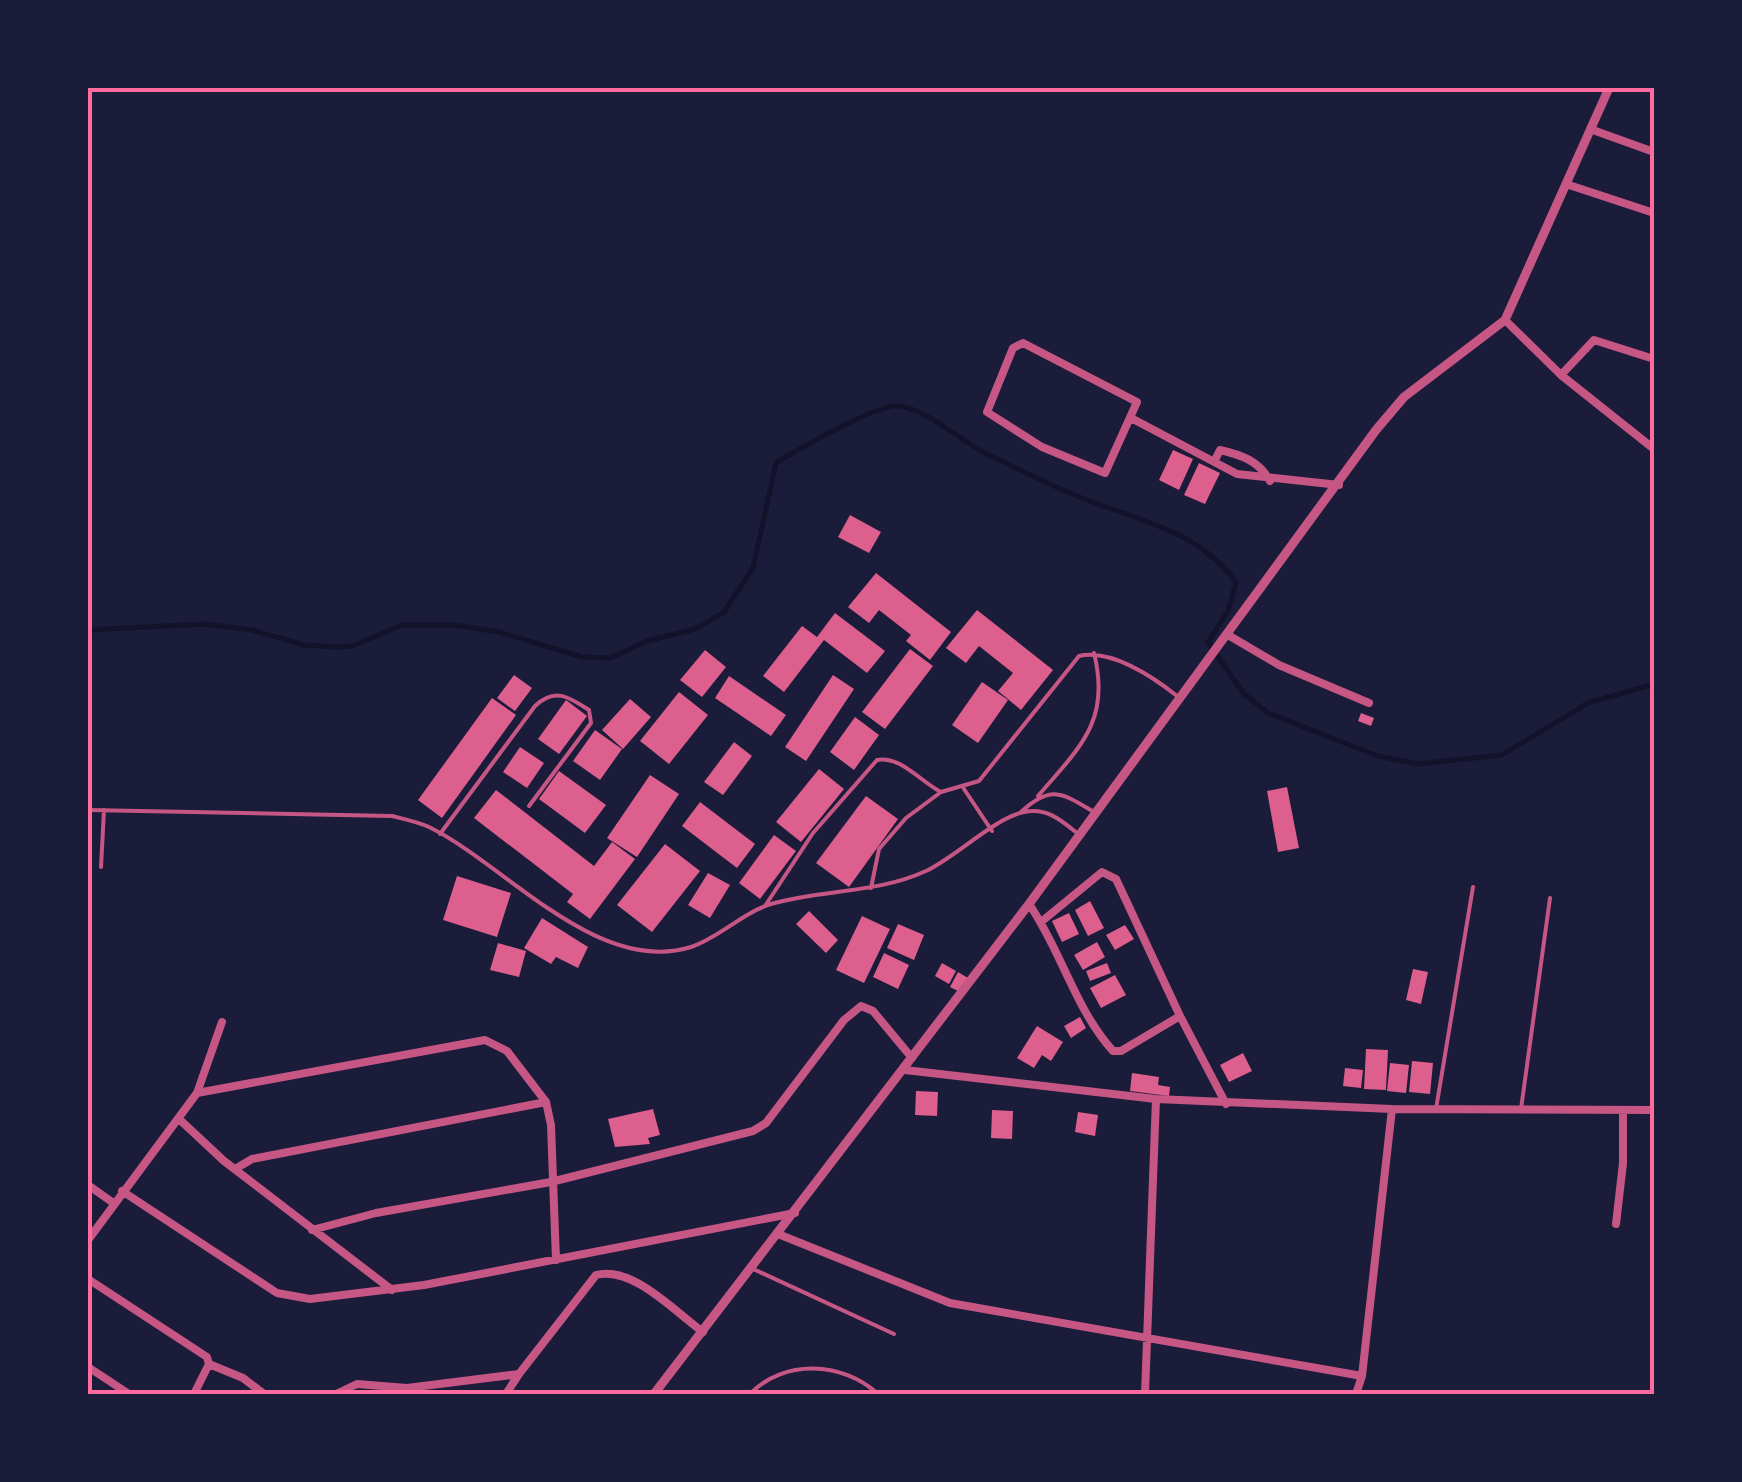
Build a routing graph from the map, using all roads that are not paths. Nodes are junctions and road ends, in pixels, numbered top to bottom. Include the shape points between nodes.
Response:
1 (1609, 88) edge
2 (1590, 129) junction
3 (1654, 152) edge
4 (1568, 185) junction
5 (1654, 213) edge
6 (1505, 320) junction
7 (1654, 359) edge
8 (1561, 375) junction
9 (1131, 418) junction
10 (1653, 444) edge
11 (1214, 462) junction
12 (1270, 481) junction
13 (1339, 484) junction
14 (1228, 634) junction
15 (1094, 653) junction
16 (1180, 699) junction
17 (1370, 703) dead end
18 (962, 788) junction
19 (941, 792) junction
20 (1038, 796) junction
21 (529, 806) dead end
22 (88, 810) edge
23 (104, 810) junction
24 (1021, 812) junction
25 (1096, 813) junction
26 (992, 831) junction
27 (440, 834) junction
28 (1080, 835) junction
29 (100, 867) dead end
30 (1472, 886) dead end
31 (871, 888) junction
32 (1550, 898) dead end
33 (1029, 904) junction
34 (765, 906) junction
35 (1041, 922) junction
36 (1180, 1016) junction
37 (222, 1022) dead end
38 (912, 1058) junction
39 (905, 1070) junction
40 (197, 1093) junction
41 (1156, 1099) junction
42 (546, 1102) junction
43 (1226, 1104) junction
44 (1392, 1109) junction
45 (1436, 1109) junction
46 (1521, 1109) junction
47 (1623, 1110) junction
48 (1654, 1110) edge
49 (179, 1119) junction
50 (235, 1168) junction
51 (552, 1182) junction
52 (88, 1185) edge
53 (122, 1192) junction
54 (112, 1202) junction
55 (795, 1213) junction
56 (1616, 1224) dead end
57 (312, 1230) junction
58 (778, 1234) junction
59 (88, 1240) edge
60 (556, 1260) junction
61 (750, 1268) junction
62 (88, 1279) edge
63 (392, 1290) junction
64 (704, 1332) junction
65 (894, 1334) dead end
66 (1146, 1337) junction
67 (209, 1364) junction
68 (88, 1367) edge
69 (519, 1374) junction
70 (1362, 1376) junction
71 (129, 1394) edge
72 (194, 1394) edge
73 (264, 1394) edge
74 (336, 1394) edge
75 (506, 1394) edge
76 (654, 1394) edge
77 (750, 1394) edge
78 (878, 1394) edge
79 (1145, 1394) edge
80 (1356, 1394) edge

1 - 2 street
2 - 3 street
2 - 4 street
4 - 5 street
4 - 6 street
6 - 8 street
6 - 13 street via 1404,398
7 - 8 street via 1594,340
8 - 10 street
9 - 9 street via 1101,474 1002,424 986,405 1013,348 1022,343 1137,402
9 - 11 street
11 - 12 street
11 - 12 street via 1220,450 1233,453 1263,467
12 - 13 street
13 - 14 street
14 - 16 street
14 - 17 street via 1279,665
15 - 16 lane
15 - 18 lane via 1068,666 997,764
15 - 20 lane via 1101,698 1096,720
16 - 25 street
18 - 19 lane
18 - 26 lane
19 - 31 lane via 879,849
19 - 34 lane via 900,762 877,760 813,833
20 - 24 lane
20 - 25 lane via 1057,793
21 - 27 lane via 591,723 589,710 563,694 535,706
22 - 23 lane
23 - 27 lane via 392,816
23 - 29 lane
24 - 26 lane
24 - 28 lane via 1057,816
25 - 28 street
26 - 31 lane via 926,871
27 - 34 lane via 579,929 630,946 691,947
28 - 33 street
30 - 45 lane
31 - 34 lane
32 - 46 lane
33 - 35 street
33 - 38 street
35 - 36 street via 1113,1050
35 - 36 street via 1109,873
36 - 43 street
37 - 40 street
38 - 39 street
38 - 51 street via 873,1011 855,1008 753,1131
39 - 41 street
39 - 55 street
40 - 42 street via 485,1040 507,1051
40 - 49 street
41 - 43 street
41 - 66 street
42 - 50 street via 252,1159
42 - 51 street
43 - 44 street
44 - 45 street
44 - 70 street
45 - 46 street
46 - 47 street
47 - 48 street
47 - 56 street
49 - 50 street
49 - 53 street
50 - 57 street
51 - 57 street
51 - 60 street
52 - 54 street
53 - 54 street
53 - 63 street via 278,1293 310,1299
54 - 59 street
55 - 58 street
55 - 60 street
57 - 63 street
58 - 61 street
58 - 66 street via 950,1303
60 - 63 street
61 - 64 street
61 - 65 lane
62 - 67 street via 199,1350
64 - 69 street via 625,1276 608,1272 596,1275
64 - 76 street
66 - 70 street
66 - 79 street
67 - 72 street
67 - 73 street
68 - 71 street
69 - 74 street via 406,1388 358,1384
69 - 75 street
70 - 80 street
77 - 78 lane via 775,1375 799,1369 850,1376

